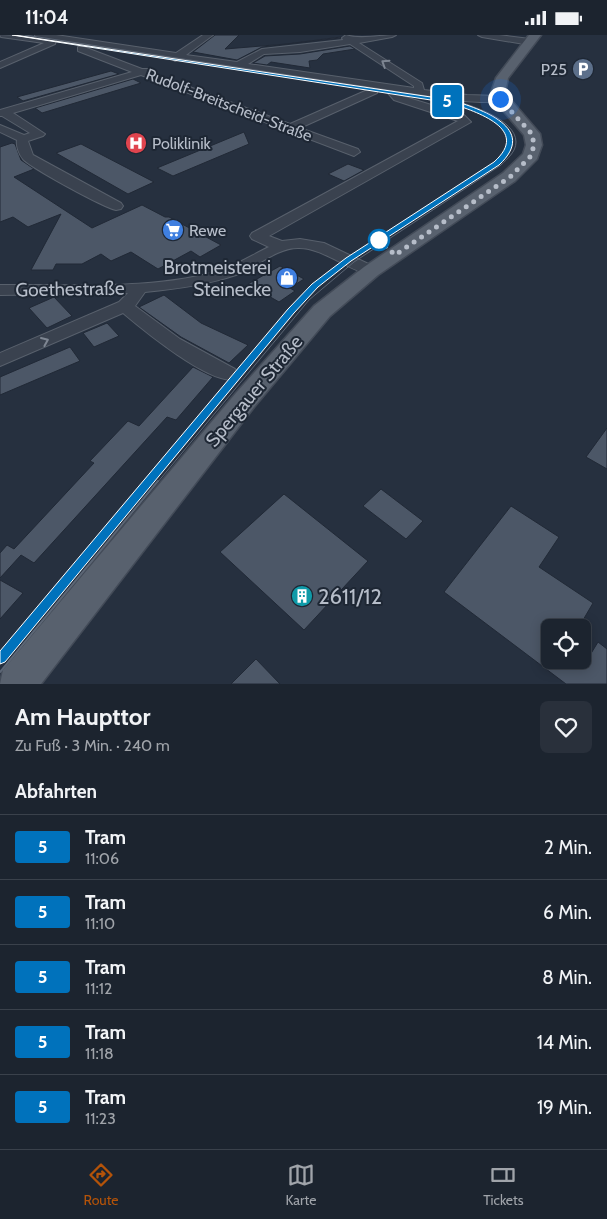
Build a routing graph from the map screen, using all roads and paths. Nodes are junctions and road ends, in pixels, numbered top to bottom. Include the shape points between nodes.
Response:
1 (1, 35) edge
2 (39, 35) edge
3 (209, 35) edge
4 (341, 35) edge
5 (392, 35) edge
6 (482, 35) edge
7 (61, 38) edge
8 (533, 38) edge
9 (352, 41) junction
10 (77, 45) junction
11 (176, 58) junction
12 (0, 65) edge
13 (239, 65) junction
14 (143, 72) junction
15 (373, 91) junction
16 (424, 91) junction
17 (396, 96) junction
18 (500, 99) junction
19 (2, 112) edge
20 (460, 117) joint
21 (0, 128) edge
22 (290, 128) junction
23 (24, 139) junction
24 (354, 152) dead end
25 (116, 205) dead end
26 (282, 247) junction
27 (371, 271) junction
28 (139, 288) junction
29 (0, 290) edge
30 (125, 306) junction
31 (0, 360) edge
32 (228, 374) dead end
33 (18, 684) edge

1 - 7 street
2 - 7 street
3 - 11 street
4 - 9 street
5 - 9 street
6 - 8 street
7 - 10 street
7 - 11 street
7 - 12 street
8 - 18 main road via 502,78 498,93
9 - 13 street via 262,52
16 -> 9 street
10 - 11 street
10 - 14 street, Rudolf-Breitscheid-Straße
11 - 13 street
11 - 14 street
11 - 15 street
13 - 16 street
14 - 19 street
14 - 22 street, Rudolf-Breitscheid-Straße
15 - 17 street
15 - 22 street
16 - 17 street
16 - 18 street
17 - 20 street
18 - 27 main road, Spergauer Straße via 532,134 534,146 531,156 510,177
19 - 23 street via 39,134
20 - 26 street via 465,122 257,236
21 - 23 street
22 - 24 street, Rudolf-Breitscheid-Straße
23 - 25 street via 22,144 28,157
26 - 27 street, Goethestraße via 299,243 315,245
26 - 28 street, Goethestraße via 220,274
27 - 33 main road, Spergauer Straße via 322,311 292,344
28 - 29 street, Goethestraße
28 - 30 street
31 -> 30 street
30 - 32 street via 194,358

